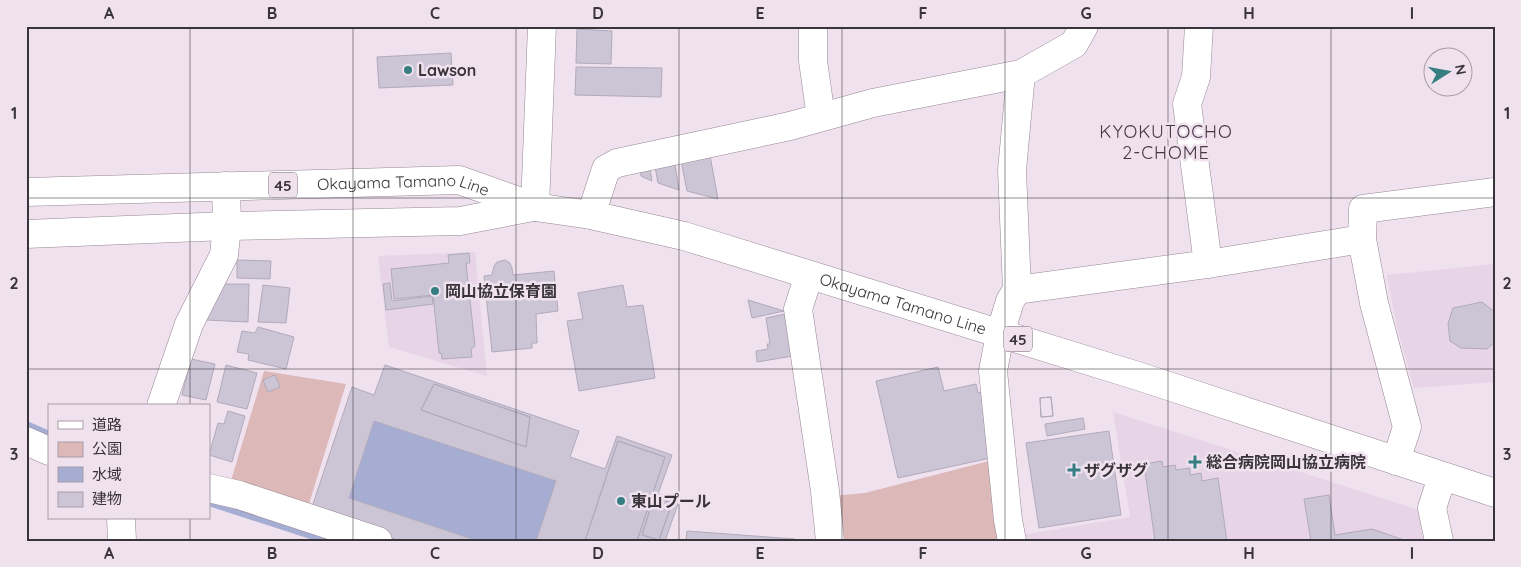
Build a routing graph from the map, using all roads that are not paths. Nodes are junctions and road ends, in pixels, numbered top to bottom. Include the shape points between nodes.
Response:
1 (542, 26) edge
2 (813, 26) edge
3 (1084, 26) edge
4 (1200, 26) edge
5 (1021, 74) junction
6 (821, 117) junction
7 (226, 186) junction
8 (26, 192) edge
9 (1495, 192) edge
10 (535, 207) junction
11 (591, 215) junction
12 (227, 226) junction
13 (26, 234) edge
14 (1362, 239) junction
15 (1208, 264) junction
16 (809, 274) junction
17 (1017, 290) junction
18 (1000, 334) junction
19 (162, 404) edge
20 (26, 441) edge
21 (48, 451) edge
22 (1396, 461) junction
23 (1442, 476) junction
24 (210, 488) edge
25 (1495, 493) edge
26 (121, 520) edge
27 (122, 541) edge
28 (378, 541) edge
29 (830, 541) edge
30 (1012, 541) edge
31 (1439, 541) edge

1 - 10 street
2 - 6 street via 813,61
3 - 5 street via 1074,44
4 - 15 street via 1196,77 1187,104
5 - 6 street via 873,103
5 - 17 street via 1012,170
6 - 11 street via 617,163 606,169
7 - 8 street, Okayama Tamano Line / 45
7 - 10 street, Okayama Tamano Line / 45 via 459,180
7 - 12 street
9 - 14 street via 1363,209
10 - 11 street, Okayama Tamano Line / 45
10 - 12 street, Okayama Tamano Line / 45 via 460,221
11 - 16 street, Okayama Tamano Line / 45 via 684,236
12 - 13 street, Okayama Tamano Line / 45
12 - 19 street via 224,255 190,324
14 - 15 street
14 - 22 street via 1374,303 1407,427
15 - 17 street
16 - 18 street, Okayama Tamano Line / 45
16 - 29 street via 798,309
17 - 18 street via 1010,301
18 - 22 street, Okayama Tamano Line / 45
18 - 30 street via 993,371
20 - 21 street
22 - 23 street, Okayama Tamano Line / 45
23 - 25 street, Okayama Tamano Line / 45
23 - 31 street via 1432,508
24 - 28 street
26 - 27 street

